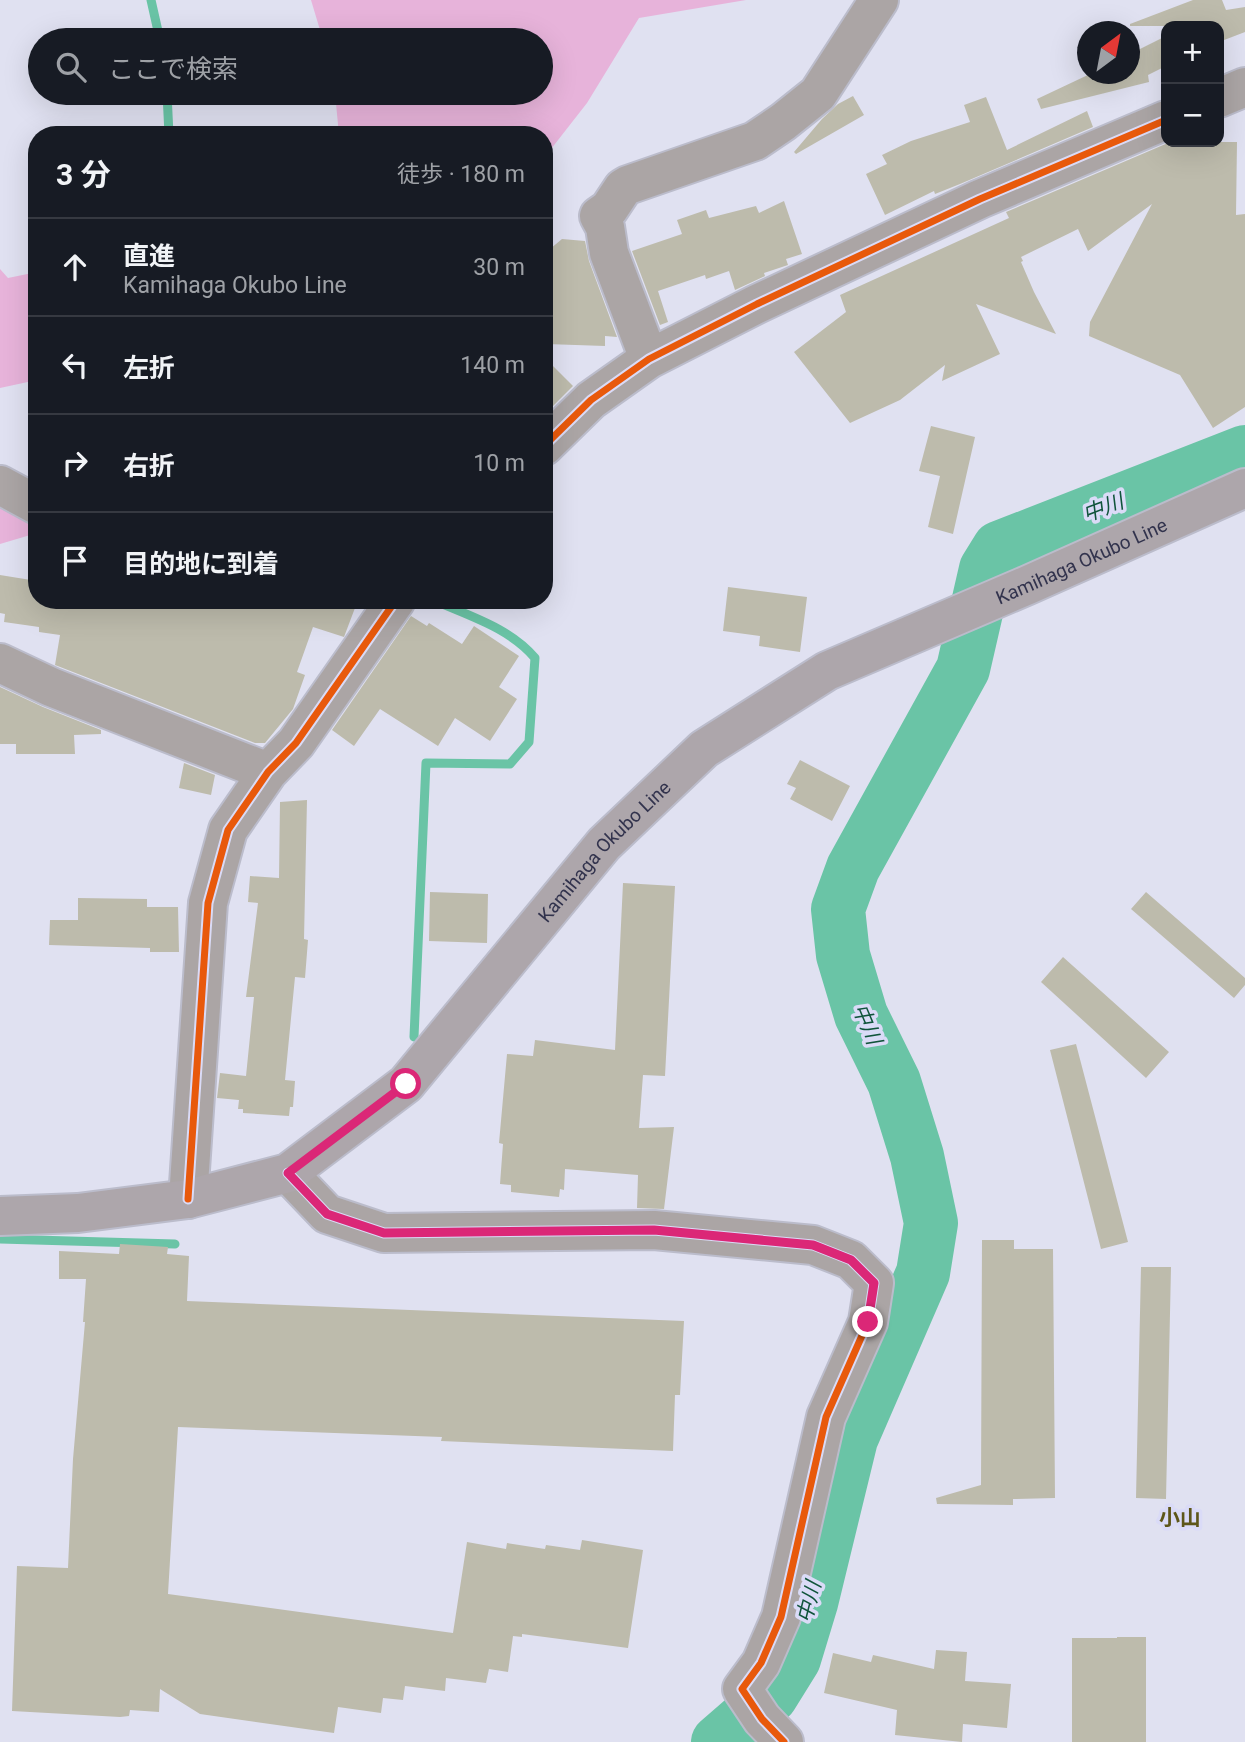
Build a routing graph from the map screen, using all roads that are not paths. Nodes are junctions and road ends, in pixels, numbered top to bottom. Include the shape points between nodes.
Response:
1 (879, 0) edge
2 (1245, 87) edge
3 (1224, 96) edge
4 (1161, 122) edge
5 (649, 359) junction
6 (553, 437) edge
7 (0, 485) edge
8 (1245, 488) edge
9 (28, 500) edge
10 (390, 609) edge
11 (0, 663) edge
12 (268, 772) junction
13 (288, 1173) junction
14 (188, 1199) junction
15 (0, 1216) edge
16 (765, 1720) edge

1 - 5 street via 818,94 783,122 755,141 622,188 599,216
2 - 3 street
4 - 5 street via 980,199
5 - 6 street via 591,400
7 - 9 street
8 - 13 main road, Kamihaga Okubo Line via 827,671 704,749 604,844 406,1084
10 - 12 street via 296,743
11 - 12 street
12 - 14 street via 228,830 208,903
13 - 14 main road, Kamihaga Okubo Line
13 - 16 street via 327,1214 384,1233 654,1230 813,1245 851,1260 874,1283 868,1322 826,1417 781,1616 761,1663 742,1689
14 - 15 main road, Kamihaga Okubo Line via 78,1213

